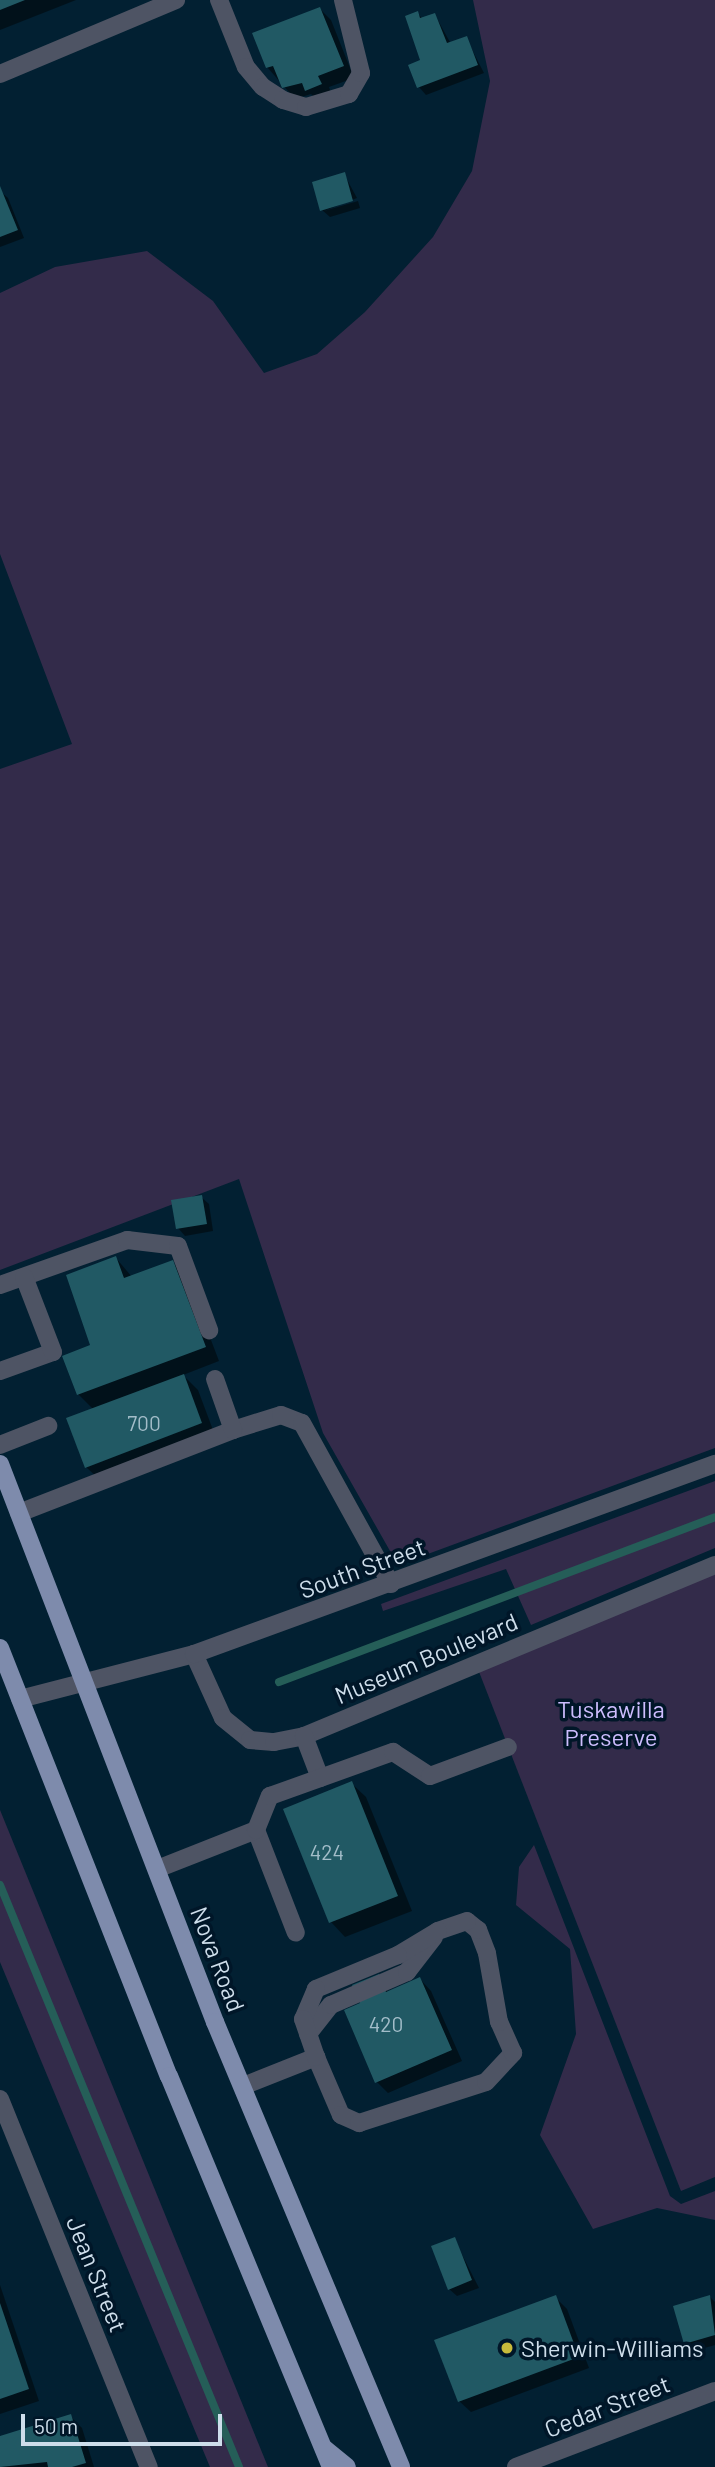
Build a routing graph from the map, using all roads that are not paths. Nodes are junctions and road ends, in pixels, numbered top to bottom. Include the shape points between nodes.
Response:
1 (176, 0) edge
2 (219, 0) edge
3 (344, 0) edge
4 (0, 74) edge
5 (24, 1277) junction
6 (0, 1285) edge
7 (209, 1330) dead end
8 (0, 1371) edge
9 (215, 1379) dead end
10 (48, 1426) dead end
11 (233, 1430) junction
12 (0, 1445) edge
13 (0, 1464) edge
14 (715, 1464) edge
15 (19, 1513) junction
16 (715, 1565) edge
17 (391, 1584) junction
18 (0, 1648) edge
19 (194, 1654) junction
20 (83, 1682) junction
21 (20, 1699) junction
22 (304, 1736) junction
23 (508, 1746) dead end
24 (320, 1778) junction
25 (256, 1830) junction
26 (157, 1869) junction
27 (296, 1933) dead end
28 (316, 2057) junction
29 (243, 2086) junction
30 (0, 2099) edge
31 (715, 2391) edge
32 (323, 2446) junction
33 (149, 2467) edge
34 (331, 2467) edge
35 (347, 2467) edge
36 (401, 2467) edge
37 (516, 2467) edge

1 - 4 street
2 - 3 street via 246,67 263,87 306,107 349,94 361,73
5 - 6 street
5 - 7 street via 127,1240 178,1246
5 - 8 street via 53,1352
9 - 11 street
10 - 12 street
11 - 15 street
11 - 17 street via 281,1415 302,1423
13 - 15 main road, Nova Road
14 - 17 street, South Street
15 - 20 main road, Nova Road
16 - 22 street, Museum Boulevard
17 - 19 street, South Street
18 - 21 main road
19 - 20 street, South Street
19 - 22 street, Museum Boulevard via 223,1718 250,1740 274,1742
20 - 21 street, South Street
20 - 26 main road, Nova Road
21 - 32 main road
22 - 24 street
23 - 24 street via 430,1776 393,1752
24 - 25 street via 270,1796
25 - 26 street
25 - 27 street
26 - 29 main road, Nova Road
28 - 28 street via 303,2019 316,1989 398,1955 438,1931 467,1921 478,1930 487,1953 499,2022 513,2053 486,2082 359,2123 341,2115
28 - 29 street
29 - 36 main road, Nova Road
30 - 33 street, Jean Street
31 - 37 street, Cedar Street
32 - 34 main road
32 - 35 main road

